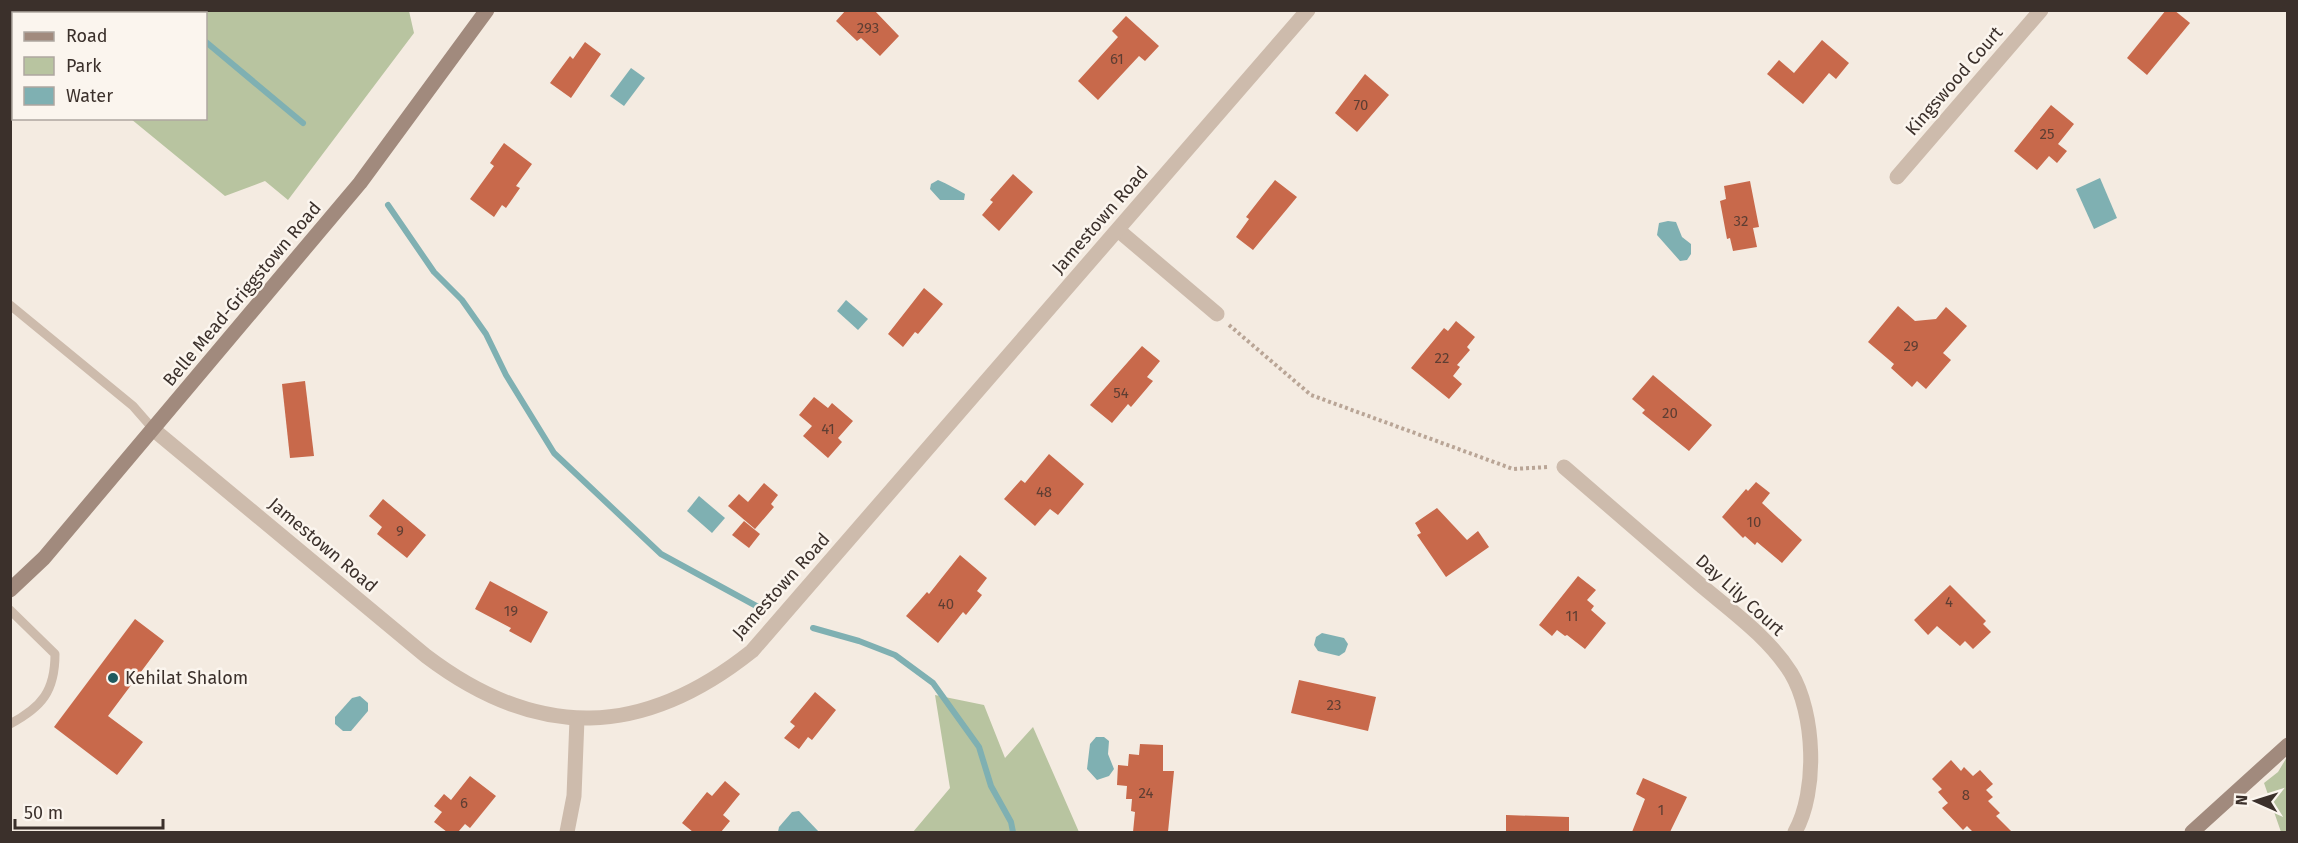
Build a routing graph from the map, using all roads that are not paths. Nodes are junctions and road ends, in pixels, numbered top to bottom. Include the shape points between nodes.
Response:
1 (487, 10) edge
2 (1308, 10) edge
3 (2041, 10) edge
4 (1897, 177) dead end
5 (1118, 230) junction
6 (10, 305) edge
7 (1217, 315) road end
8 (154, 430) junction
9 (1564, 467) road end
10 (10, 590) edge
11 (10, 610) edge
12 (577, 719) junction
13 (10, 724) edge
14 (2288, 745) edge
15 (567, 832) edge
16 (1797, 832) edge
17 (2192, 832) edge

1 - 8 street, Belle Mead-Griggstown Road via 360,183
2 - 5 street, Jamestown Road
3 - 4 street, Kingswood Court
5 - 7 street
5 - 12 street, Jamestown Road via 752,651 703,687 674,700 615,716
6 - 8 lane via 133,406
8 - 10 street, Belle Mead-Griggstown Road via 44,558
8 - 12 street, Jamestown Road via 452,676 511,706
9 - 16 street, Day Lily Court via 1761,636 1792,675 1807,716 1810,754
11 - 13 lane via 55,654 55,674 39,706
12 - 15 street via 574,796
14 - 17 street

